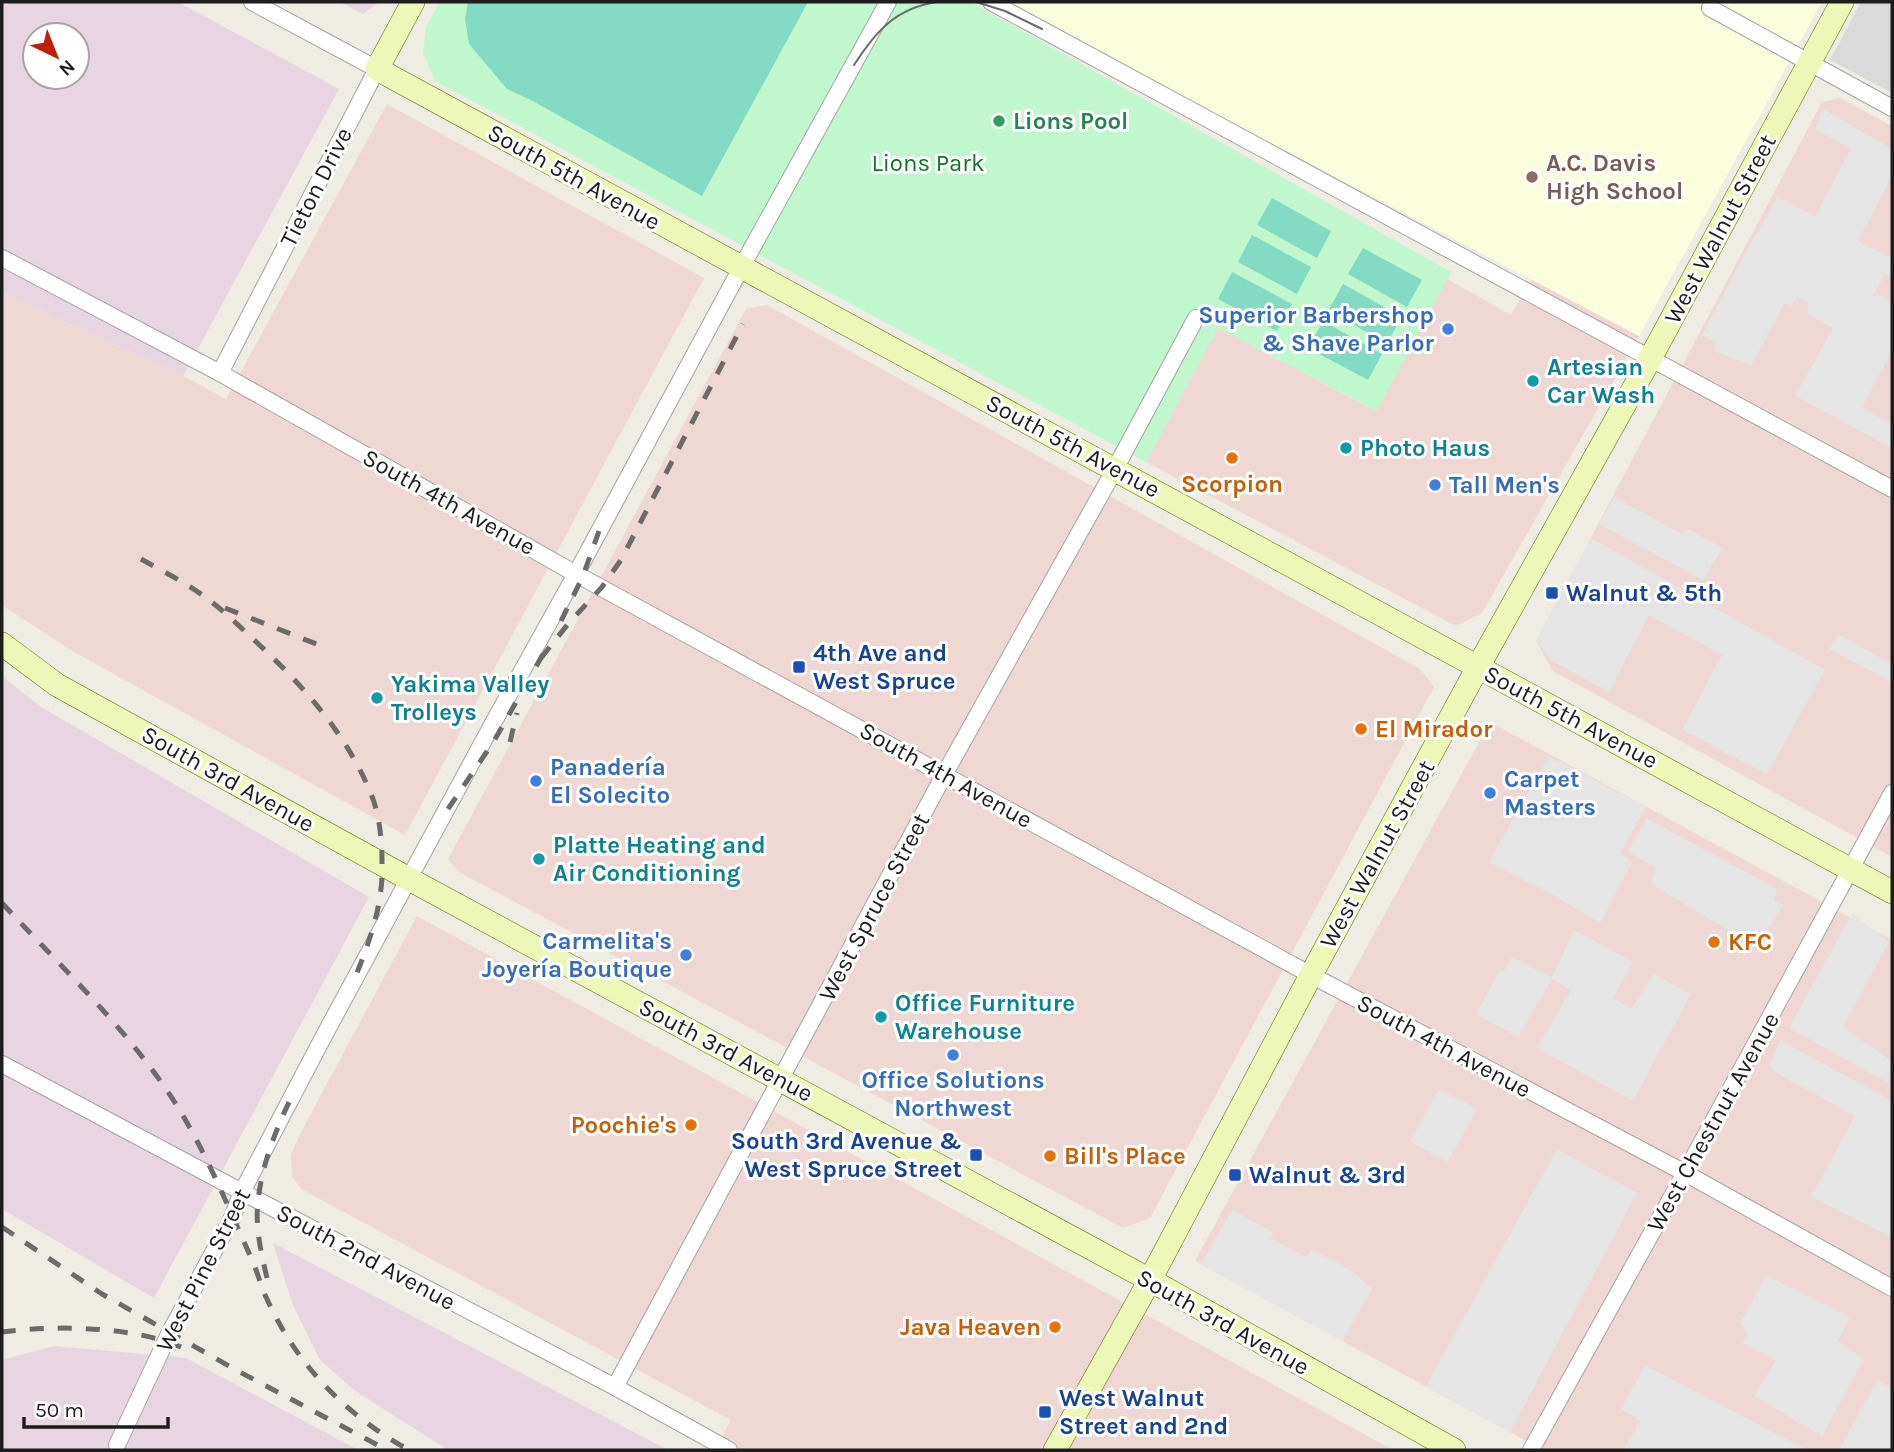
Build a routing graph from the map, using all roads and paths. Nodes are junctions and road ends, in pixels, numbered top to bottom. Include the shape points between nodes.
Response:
1 (253, 2) edge
2 (413, 2) edge
3 (888, 2) edge
4 (991, 2) edge
5 (1842, 2) edge
6 (1710, 8) dead end
7 (1809, 63) junction
8 (377, 69) junction
9 (1892, 108) edge
10 (2, 258) edge
11 (741, 268) junction
12 (1196, 317) dead end
13 (1650, 359) junction
14 (220, 373) junction
15 (1115, 469) junction
16 (1892, 489) edge
17 (576, 574) junction
18 (2, 644) edge
19 (1478, 667) junction
20 (944, 775) junction
21 (1892, 793) edge
22 (1850, 869) junction
23 (409, 879) junction
24 (1892, 892) edge
25 (1311, 975) junction
26 (2, 1064) edge
27 (781, 1080) junction
28 (1685, 1173) junction
29 (242, 1192) junction
30 (1150, 1280) junction
31 (1892, 1288) edge
32 (615, 1387) junction
33 (117, 1445) dead end
34 (729, 1450) edge
35 (1055, 1450) edge
36 (1454, 1450) edge
37 (1531, 1450) edge

1 - 8 street, South 5th Avenue
2 - 8 street, Tieton Drive
3 - 11 street, West Pine Street
4 - 13 street
5 - 7 street, West Walnut Street
6 - 7 street
7 - 9 street
7 - 13 street, West Walnut Street
8 - 11 street, South 5th Avenue
8 - 14 street, Tieton Drive
10 - 14 street, South 4th Avenue
11 - 15 street, South 5th Avenue
11 - 17 street, West Pine Street
12 - 15 street, West Spruce Street
13 - 16 street
13 - 19 street, West Walnut Street
14 - 17 street, South 4th Avenue
15 - 19 street, South 5th Avenue
15 - 20 street, West Spruce Street
17 - 20 street, South 4th Avenue
17 - 23 street, West Pine Street
18 - 23 street, South 3rd Avenue via 57,685
19 - 22 street, South 5th Avenue
19 - 25 street, West Walnut Street
20 - 25 street, South 4th Avenue
20 - 27 street, West Spruce Street
21 - 22 street, West Chestnut Avenue
22 - 24 street, South 5th Avenue
22 - 28 street, West Chestnut Avenue
23 - 27 street, South 3rd Avenue
23 - 29 street, West Pine Street
25 - 28 street, South 4th Avenue
25 - 30 street, West Walnut Street
26 - 29 street, South 2nd Avenue
27 - 30 street, South 3rd Avenue
27 - 32 street, West Spruce Street
28 - 31 street, South 4th Avenue
28 - 37 street, West Chestnut Avenue
29 - 32 street, South 2nd Avenue
29 - 33 street, West Pine Street
30 - 35 street, West Walnut Street
30 - 36 street, South 3rd Avenue
32 - 34 street, South 2nd Avenue

